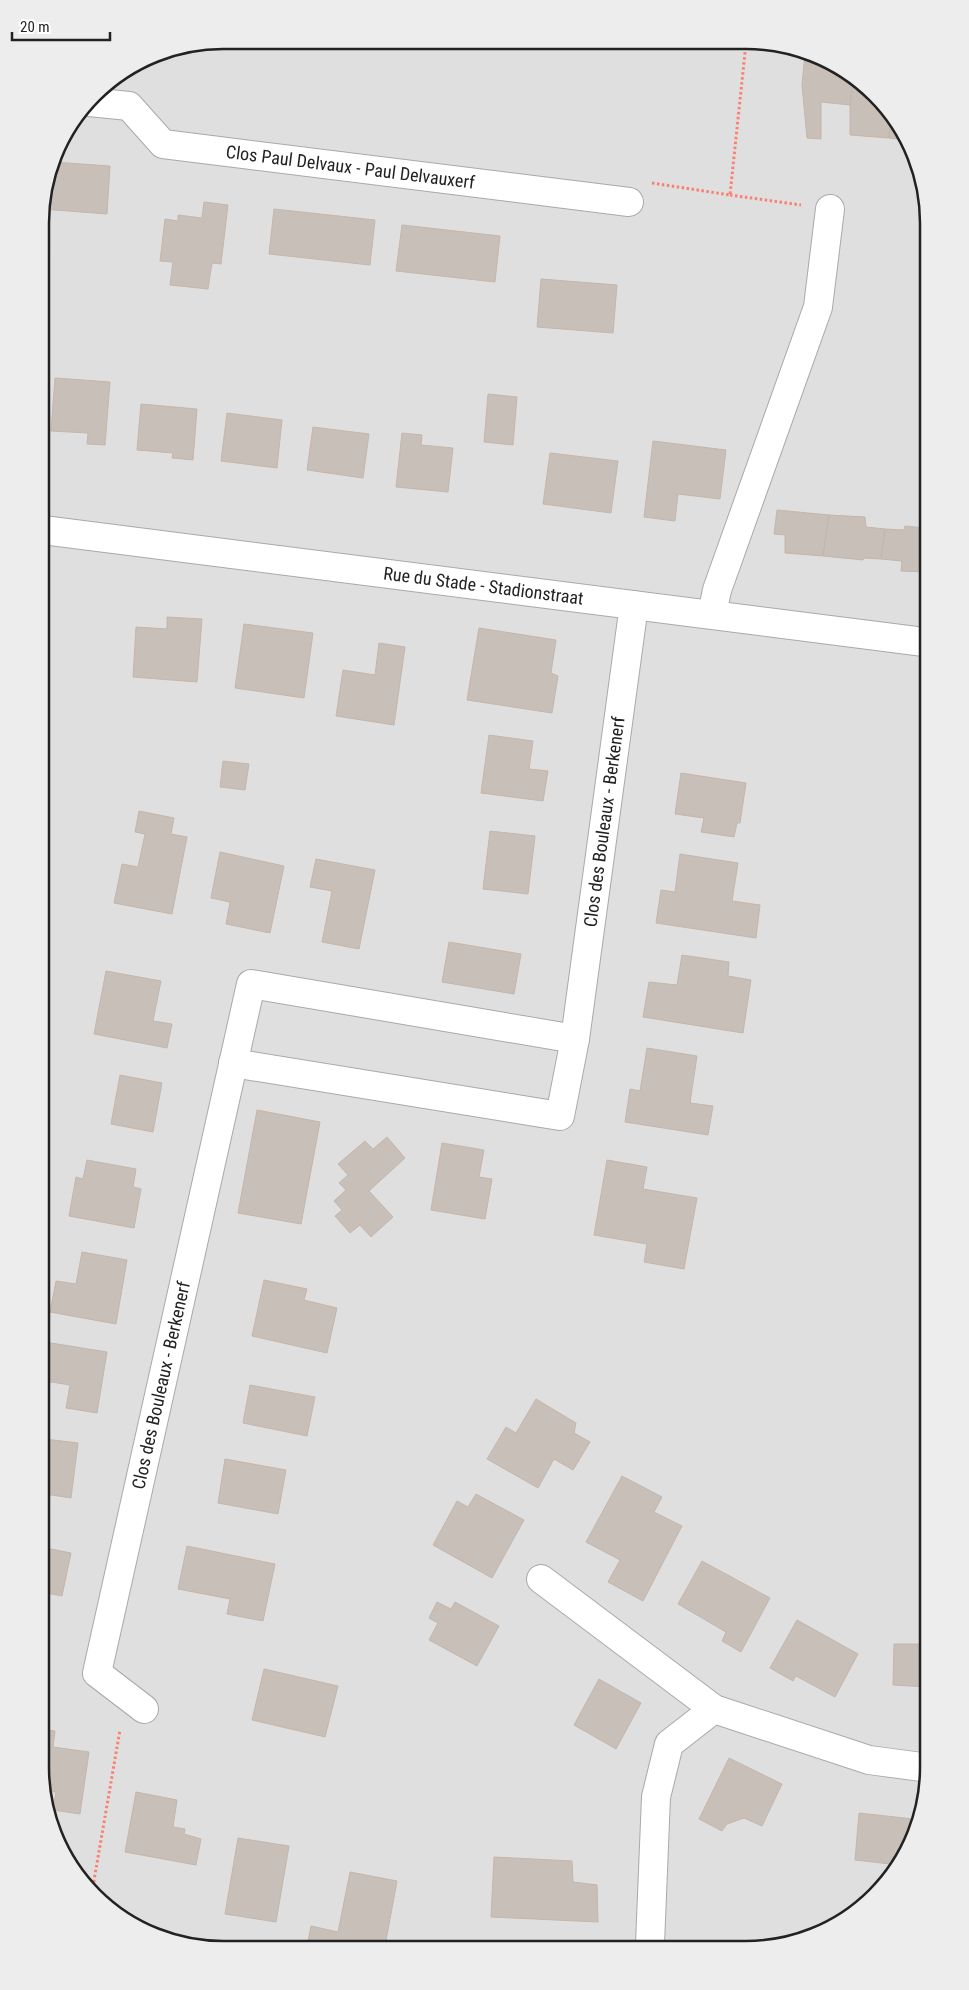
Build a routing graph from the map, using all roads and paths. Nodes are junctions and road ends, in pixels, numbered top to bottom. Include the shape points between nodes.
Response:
1 (745, 49) edge
2 (97, 103) edge
3 (637, 192) joint
4 (730, 195) junction
5 (830, 210) joint
6 (49, 531) edge
7 (634, 604) junction
8 (712, 614) junction
9 (920, 641) edge
10 (575, 1038) junction
11 (233, 1063) junction
12 (541, 1580) dead end
13 (135, 1702) joint
14 (714, 1709) junction
15 (920, 1767) edge
16 (94, 1883) edge
17 (650, 1941) edge

1 - 4 path
2 - 3 street, Clos Paul Delvaux - Paul Delvauxerf via 129,106 163,144
3 - 4 path
4 - 5 path
5 - 8 street via 818,307 717,590
6 - 7 street, Rue du Stade - Stadionstraat
7 - 8 street, Rue du Stade - Stadionstraat
7 - 10 street, Clos des Bouleaux - Berkenerf
8 - 9 street, Rue du Stade - Stadionstraat
10 - 11 street, Clos des Bouleaux - Berkenerf via 251,984
10 - 11 street, Clos des Bouleaux - Berkenerf via 560,1116
11 - 13 street, Clos des Bouleaux - Berkenerf via 97,1673
12 - 14 street
13 - 16 path
14 - 15 street via 869,1760
14 - 17 street via 670,1744 656,1797

